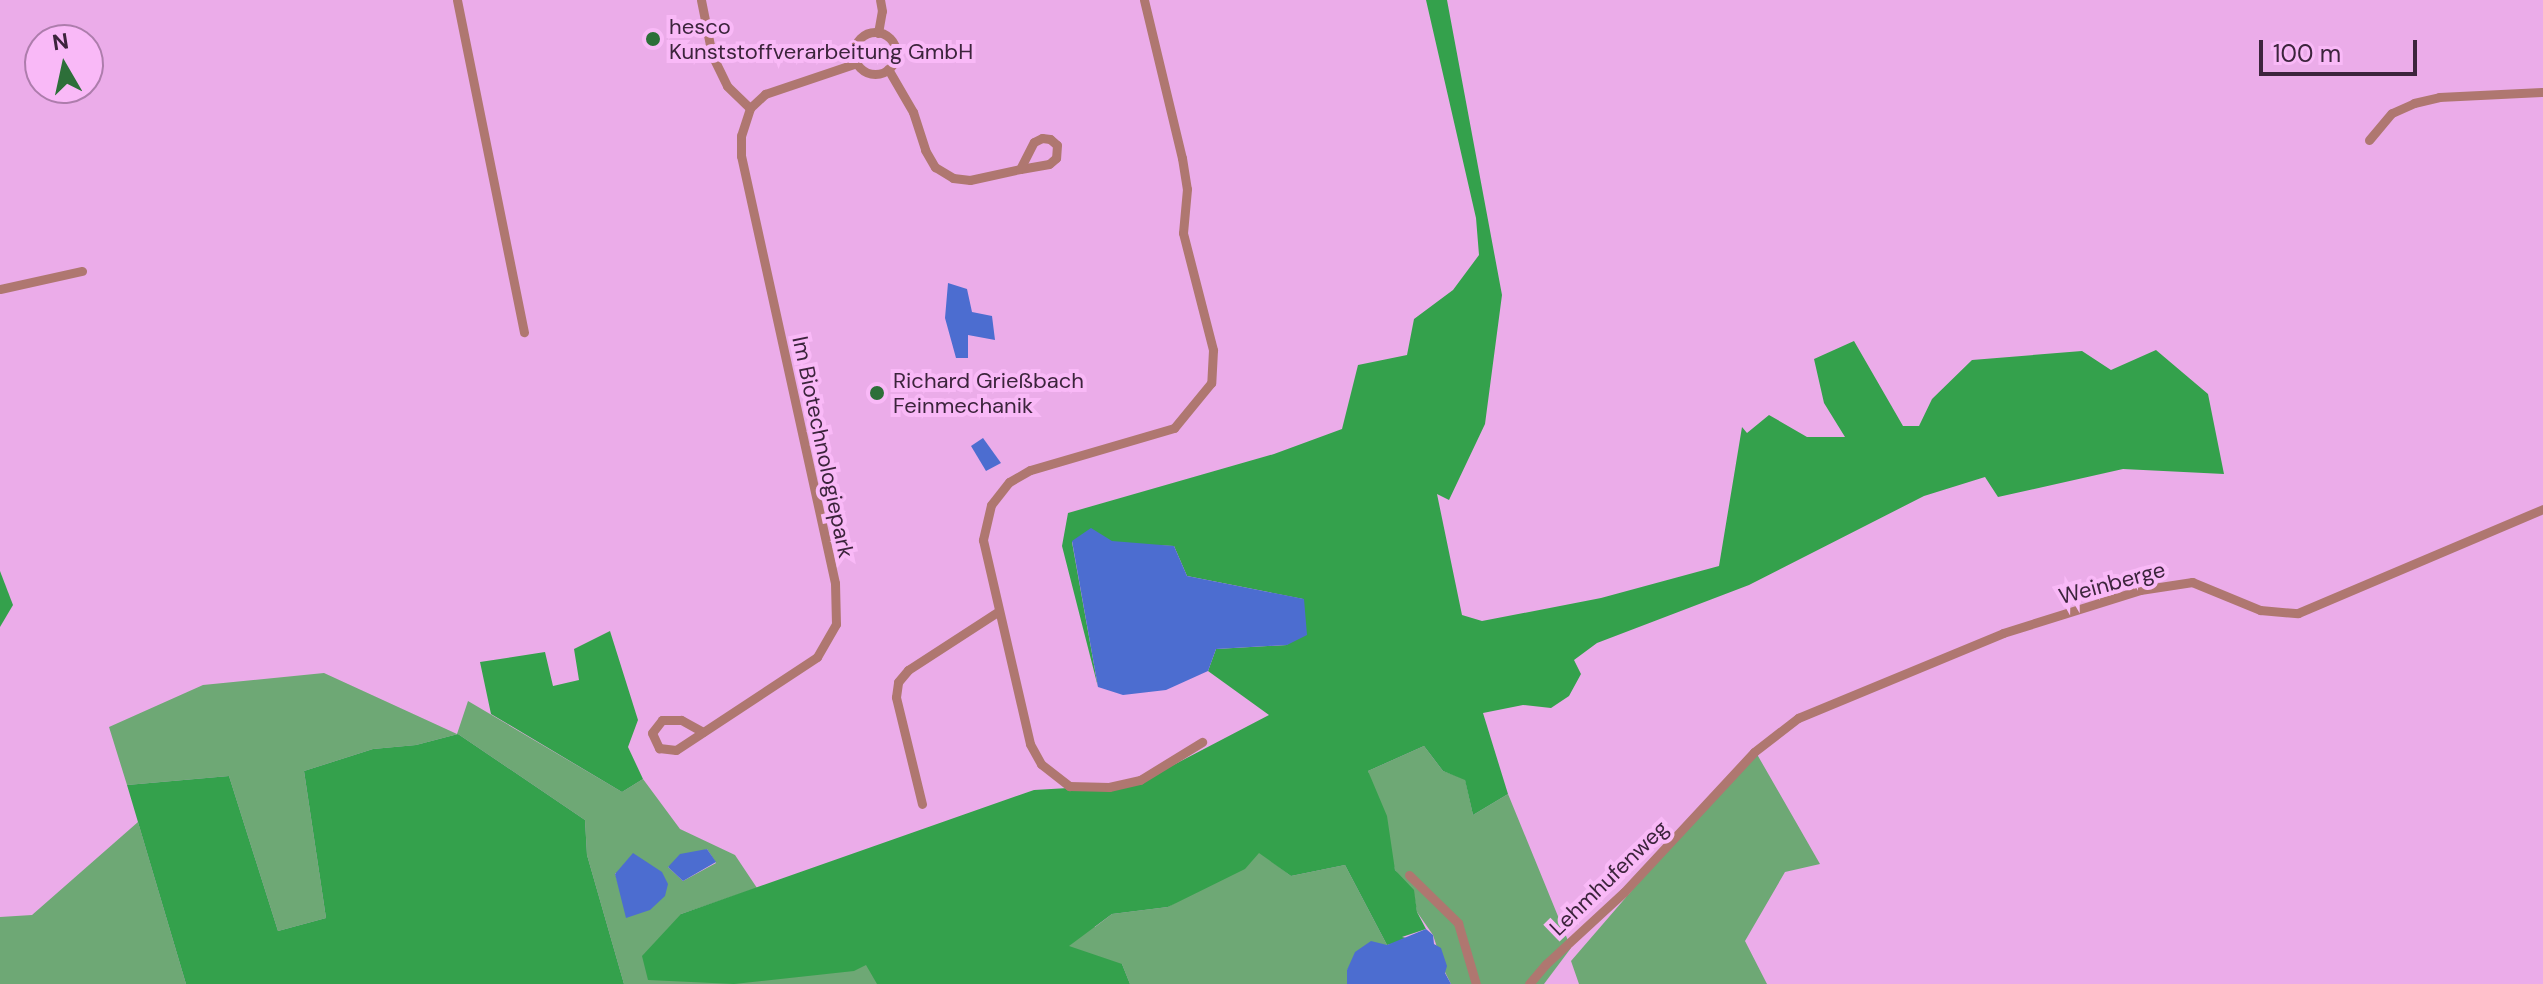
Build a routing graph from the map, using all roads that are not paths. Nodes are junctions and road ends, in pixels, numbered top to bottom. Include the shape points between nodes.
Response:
1 (457, 0) edge
2 (701, 0) edge
3 (880, 0) edge
4 (1144, 0) edge
5 (878, 33) junction
6 (857, 63) junction
7 (888, 69) junction
8 (2543, 92) edge
9 (750, 108) junction
10 (2369, 140) dead end
11 (1020, 169) dead end
12 (82, 271) dead end
13 (0, 289) edge
14 (524, 332) dead end
15 (2543, 509) edge
16 (999, 611) junction
17 (703, 732) junction
18 (1202, 742) dead end
19 (1714, 797) joint
20 (922, 804) dead end
21 (1409, 875) dead end
22 (1476, 984) edge
23 (1529, 984) edge

1 - 14 street
2 - 9 street via 712,55 727,86
3 - 5 street
4 - 16 street via 1182,158 1187,189 1183,233 1213,350 1211,383 1174,428 1030,470 1009,482 991,505 983,540
5 - 6 street via 865,35 856,44
5 - 7 street via 894,44 896,58
6 - 7 street via 871,74
6 - 9 street via 765,94
7 - 11 street via 935,167 953,178 970,180
8 - 10 street via 2414,103 2392,113
9 - 17 street, Im Biotechnologiepark via 741,156 835,583 836,624 817,657
12 - 13 street
15 - 19 street, Weinberge via 2298,613 2260,610 2192,582 2140,590 2003,633 1798,718 1754,752
16 - 18 street via 1030,744 1041,764 1069,786 1109,787 1140,780
16 - 20 street via 908,670 898,682 896,697
17 - 17 street, Im Biotechnologiepark via 676,750 659,748 652,733 662,720 681,720
19 - 23 street, Lehmhufenweg
21 - 22 street via 1458,923

